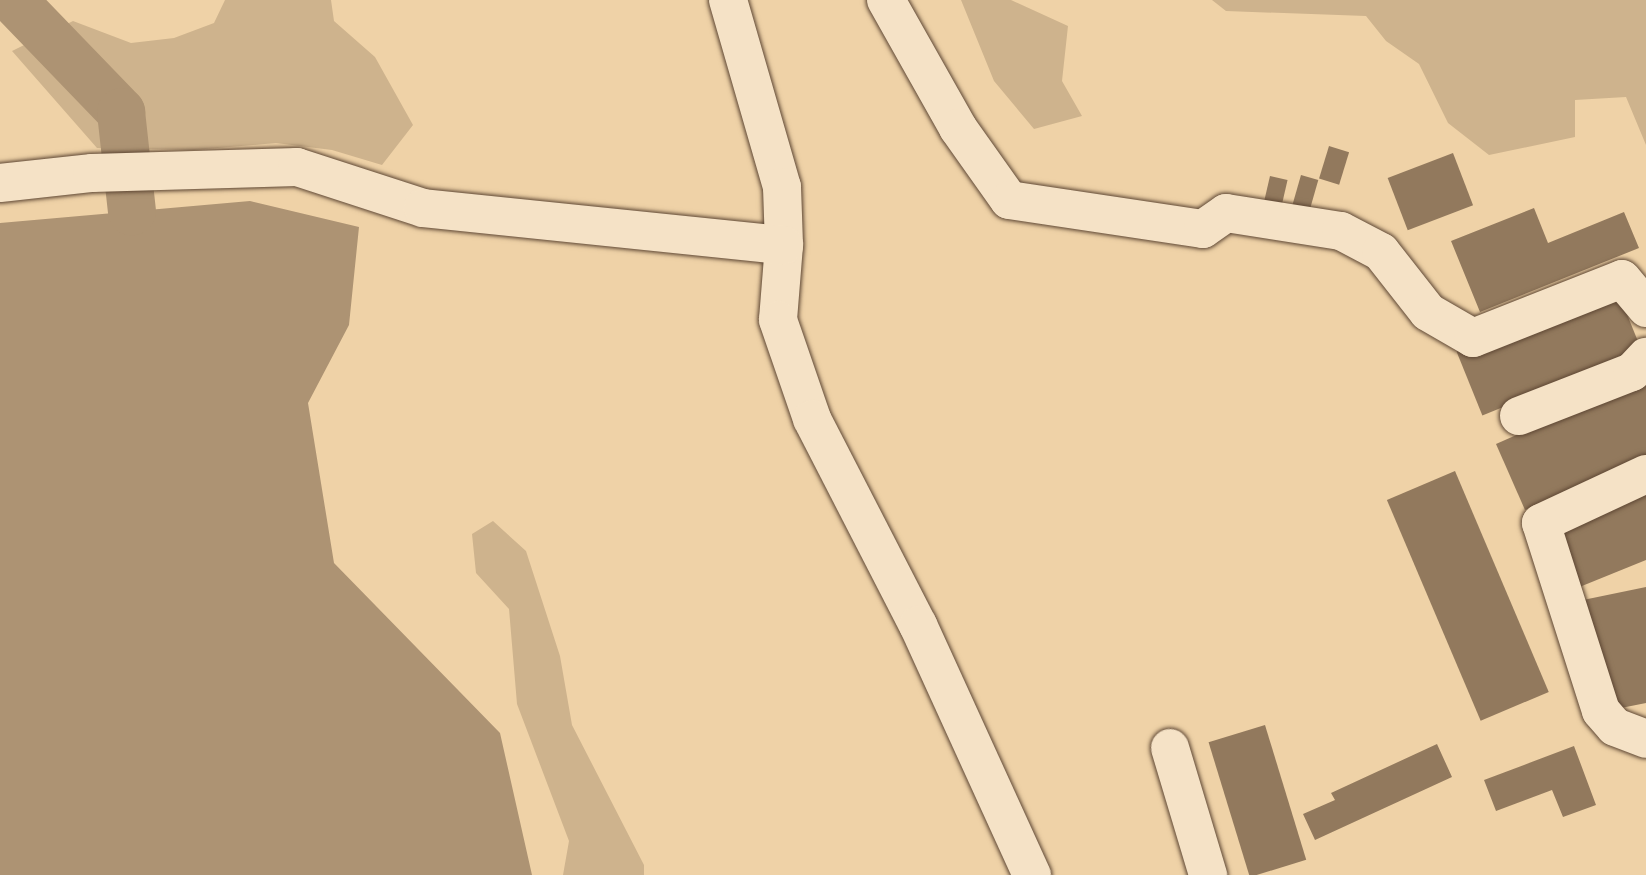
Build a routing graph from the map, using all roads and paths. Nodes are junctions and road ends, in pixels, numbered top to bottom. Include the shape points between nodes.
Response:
1 (886, 0) edge
2 (738, 2) edge
3 (0, 183) edge
4 (784, 245) junction
5 (1646, 308) edge
6 (1646, 357) edge
7 (1519, 416) dead end
8 (1646, 474) edge
9 (1646, 739) edge
10 (1170, 748) dead end
11 (1032, 875) edge
12 (1208, 875) edge

1 - 5 street via 958,128 1009,200 1203,229 1226,213 1341,231 1382,252 1428,312 1473,338 1622,279
2 - 4 street via 782,187
3 - 4 street via 297,167 423,208
4 - 11 street via 778,320 812,419 918,626
6 - 7 street via 1632,372
8 - 9 street via 1541,524 1601,712 1615,727
10 - 12 street

